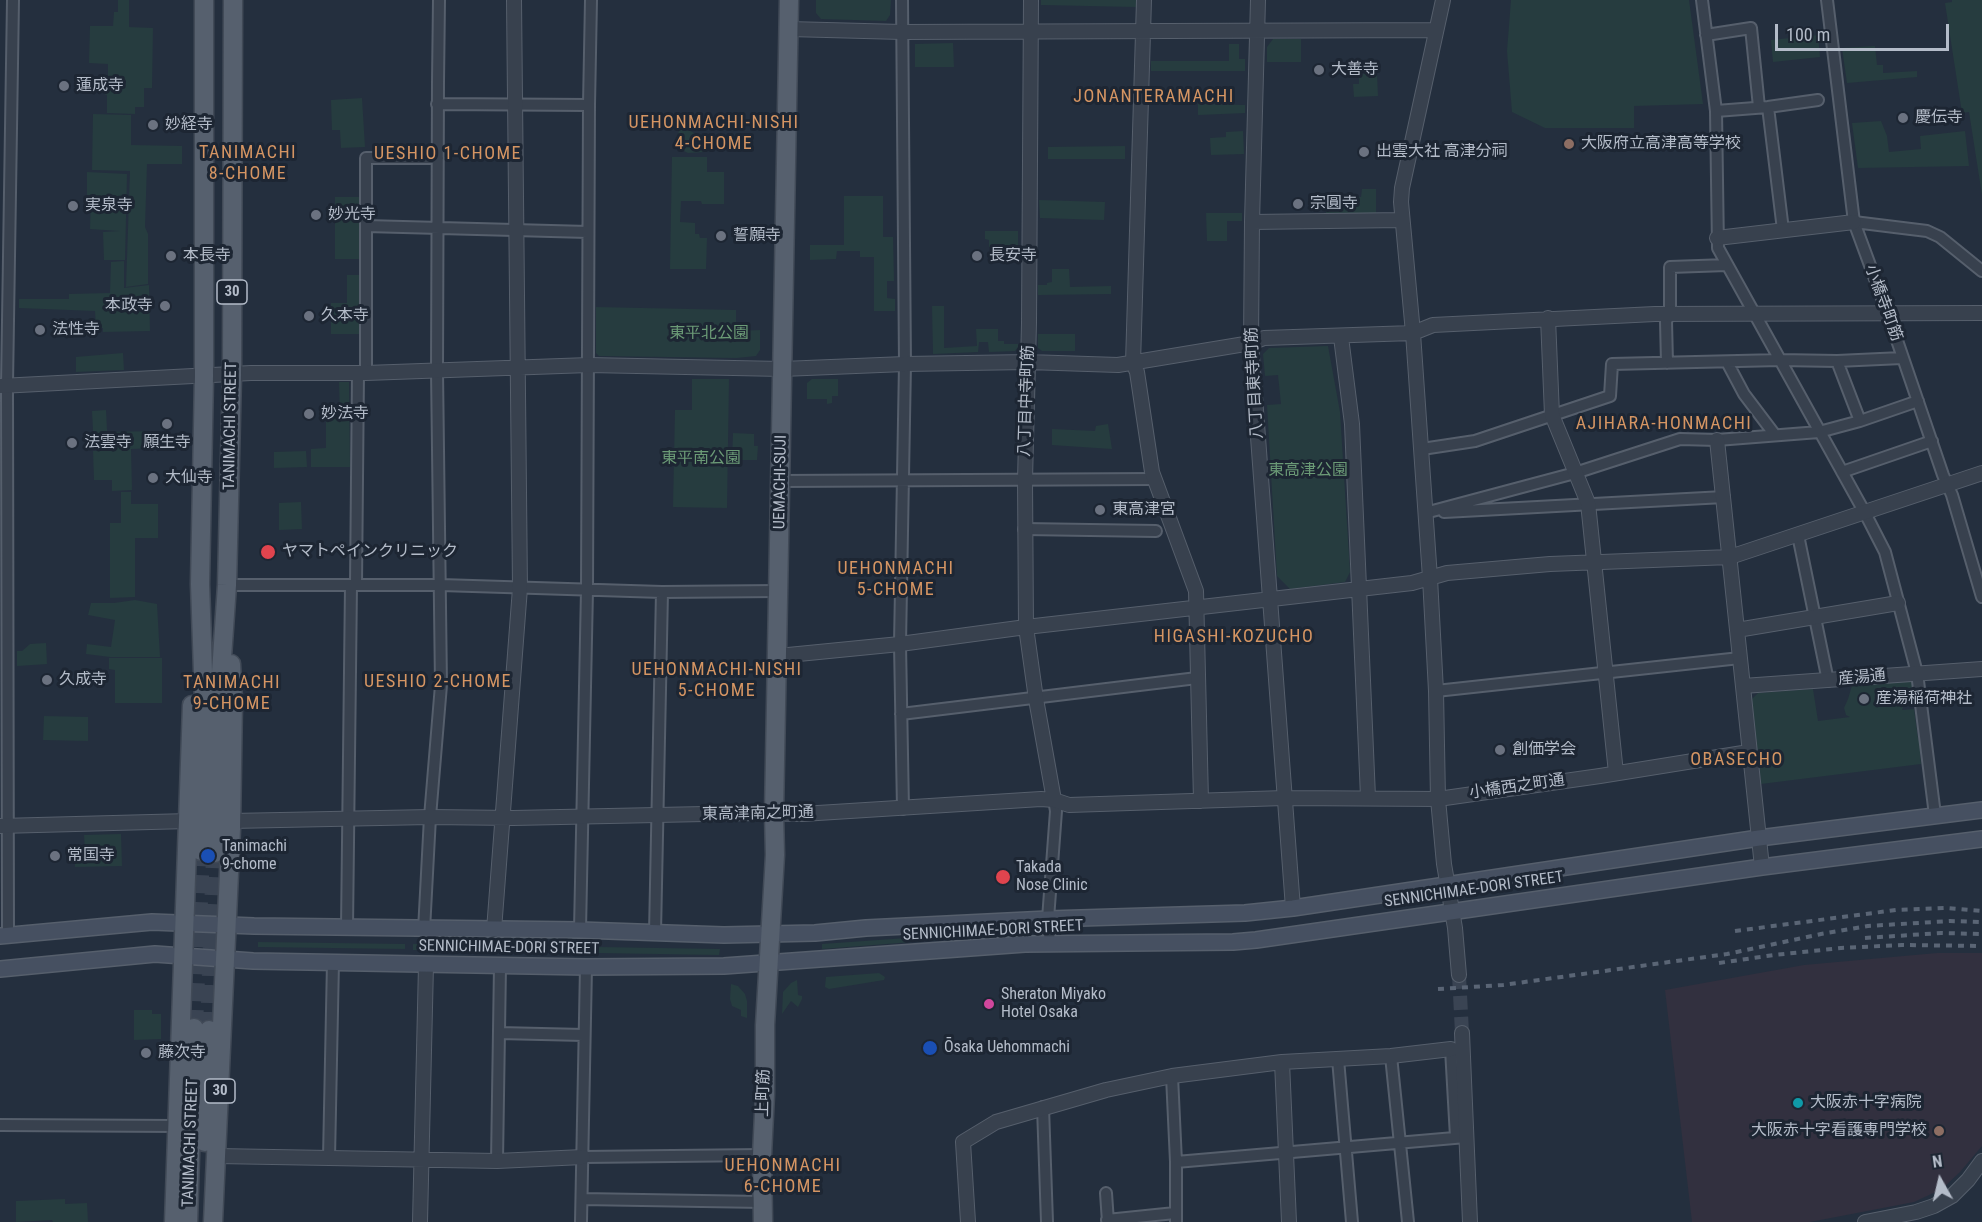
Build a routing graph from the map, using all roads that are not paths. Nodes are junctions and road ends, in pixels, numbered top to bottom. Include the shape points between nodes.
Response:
1 (13, 0) edge
2 (204, 0) edge
3 (233, 0) edge
4 (440, 0) edge
5 (514, 0) edge
6 (591, 0) edge
7 (789, 0) edge
8 (902, 0) edge
9 (1031, 0) edge
10 (1144, 0) edge
11 (1258, 0) edge
12 (1443, 0) edge
13 (1702, 0) edge
14 (1827, 0) edge
15 (789, 29) junction
16 (1258, 29) junction
17 (1436, 30) junction
18 (1030, 31) junction
19 (1143, 31) junction
20 (902, 32) junction
21 (1706, 35) junction
22 (5, 77) edge
23 (1818, 100) dead end
24 (437, 104) junction
25 (515, 104) junction
26 (589, 105) junction
27 (1764, 107) junction
28 (1716, 111) junction
29 (438, 158) junction
30 (1402, 220) junction
31 (1252, 222) junction
32 (1854, 222) junction
33 (366, 226) junction
34 (437, 227) junction
35 (516, 230) junction
36 (1783, 230) junction
37 (588, 232) junction
38 (1718, 238) junction
39 (5, 245) edge
40 (1727, 265) junction
41 (1982, 271) edge
42 (1982, 313) edge
43 (1670, 314) junction
44 (1755, 314) junction
45 (1888, 314) junction
46 (1548, 318) junction
47 (1413, 333) junction
48 (1341, 337) junction
49 (1251, 343) junction
50 (1902, 357) junction
51 (1780, 360) junction
52 (1837, 361) junction
53 (1028, 362) junction
54 (1727, 362) junction
55 (1133, 363) junction
56 (1667, 363) junction
57 (905, 364) junction
58 (589, 365) junction
59 (517, 369) junction
60 (782, 369) junction
61 (437, 371) junction
62 (362, 373) junction
63 (232, 375) junction
64 (204, 376) junction
65 (3, 386) edge
66 (1918, 401) junction
67 (1552, 416) junction
68 (1860, 421) junction
69 (1819, 432) junction
70 (1775, 435) junction
71 (1717, 440) junction
72 (1932, 441) junction
73 (1422, 449) junction
74 (1842, 472) junction
75 (1575, 473) junction
76 (1982, 473) edge
77 (1154, 479) junction
78 (904, 480) junction
79 (1025, 480) junction
80 (781, 481) junction
81 (1948, 485) junction
82 (1724, 497) junction
83 (1588, 503) junction
84 (1425, 513) junction
85 (1865, 513) junction
86 (1024, 529) junction
87 (1165, 530) junction
88 (1798, 535) junction
89 (1730, 557) junction
90 (1593, 562) junction
91 (1430, 578) junction
92 (200, 584) junction
93 (227, 585) junction
94 (354, 585) junction
95 (441, 585) junction
96 (520, 588) junction
97 (587, 590) junction
98 (1359, 590) junction
99 (778, 591) junction
100 (662, 592) junction
101 (1982, 597) edge
102 (1270, 600) junction
103 (1898, 603) junction
104 (1198, 607) junction
105 (1814, 617) junction
106 (1026, 627) junction
107 (1737, 630) junction
108 (900, 644) junction
109 (778, 656) junction
110 (1740, 658) junction
111 (1982, 669) edge
112 (1605, 673) junction
113 (1917, 673) junction
114 (1197, 678) junction
115 (1828, 681) junction
116 (1743, 686) junction
117 (1436, 691) junction
118 (1036, 699) junction
119 (901, 714) junction
120 (1749, 752) junction
121 (1616, 773) junction
122 (1368, 797) junction
123 (1284, 798) junction
124 (1438, 799) junction
125 (1054, 800) junction
126 (1201, 801) junction
127 (903, 809) junction
128 (1982, 810) edge
129 (774, 814) junction
130 (657, 815) junction
131 (1935, 815) junction
132 (430, 817) junction
133 (582, 817) junction
134 (501, 818) junction
135 (348, 819) junction
136 (189, 821) junction
137 (231, 821) junction
138 (3, 826) edge
139 (1759, 838) junction
140 (1982, 840) edge
141 (1762, 867) junction
142 (1448, 885) junction
143 (1293, 908) junction
144 (1452, 912) junction
145 (1048, 919) junction
146 (185, 923) junction
147 (227, 925) junction
148 (347, 928) junction
149 (424, 930) junction
150 (494, 930) junction
151 (580, 930) junction
152 (655, 933) junction
153 (771, 933) junction
154 (4, 936) edge
155 (1050, 944) junction
156 (184, 956) junction
157 (225, 959) junction
158 (333, 962) junction
159 (768, 963) junction
160 (426, 965) junction
161 (500, 966) junction
162 (586, 967) junction
163 (0, 969) edge
164 (1459, 975) tunnel mouth
165 (499, 1033) junction
166 (1462, 1033) tunnel mouth
167 (584, 1035) junction
168 (1451, 1049) joint
169 (1392, 1056) junction
170 (1338, 1059) junction
171 (1282, 1062) junction
172 (1172, 1076) junction
173 (1043, 1107) junction
174 (0, 1125) edge
175 (177, 1126) junction
176 (1461, 1137) junction
177 (1400, 1143) junction
178 (1346, 1147) junction
179 (1285, 1153) junction
180 (762, 1155) junction
181 (217, 1156) junction
182 (583, 1157) junction
183 (329, 1158) junction
184 (421, 1161) junction
185 (497, 1161) junction
186 (1982, 1161) edge
187 (1176, 1162) junction
188 (1106, 1193) dead end
189 (582, 1198) junction
190 (763, 1202) junction
191 (1176, 1218) edge
192 (1108, 1221) edge
193 (174, 1222) edge
194 (188, 1222) edge
195 (202, 1222) edge
196 (213, 1222) edge
197 (420, 1222) edge
198 (581, 1222) edge
199 (763, 1222) edge
200 (968, 1222) edge
201 (1047, 1222) edge
202 (1289, 1222) edge
203 (1352, 1222) edge
204 (1408, 1222) edge
205 (1470, 1222) edge
206 (1865, 1222) edge

1 - 22 street
2 - 64 main road, TANIMACHI STREET / 30
3 - 63 main road, TANIMACHI STREET / 30
4 - 24 street
5 - 25 street
6 - 26 street
7 - 15 main road, UEMACHI-SUJI
8 - 20 street
9 - 18 street, 八丁目中寺町筋
10 - 19 street
11 - 16 street, 八丁目東寺町筋
12 - 17 street
13 - 21 street
14 - 32 street, 小橋寺町筋
15 - 20 street
15 - 60 main road, UEMACHI-SUJI
16 - 17 street
16 - 19 street
16 - 31 street, 八丁目東寺町筋
17 - 30 street via 1402,188
18 - 19 street
18 - 20 street
18 - 53 street, 八丁目中寺町筋
19 - 55 street
20 - 57 street
21 - 27 street via 1751,28
21 - 28 street
22 - 39 street
23 - 27 street
24 - 25 street
24 - 29 street
25 - 26 street
25 - 35 street
26 - 37 street
27 - 28 street
27 - 36 street
28 - 38 street
29 - 33 street via 366,158
29 - 34 street
30 - 31 street
30 - 47 street
31 - 49 street, 八丁目東寺町筋
32 - 36 street
32 - 41 street via 1927,231
32 - 45 street, 小橋寺町筋
33 - 34 street
33 - 62 street
34 - 35 street
34 - 61 street
35 - 37 street
35 - 59 street
36 - 38 street
37 - 58 street
38 - 40 street via 1718,248
39 - 65 street
40 - 43 street via 1670,267
40 - 44 street
42 - 45 street
43 - 44 street
43 - 46 street
43 - 56 street via 1666,321
44 - 45 street
44 - 51 street
45 - 50 street, 小橋寺町筋
46 - 47 street via 1433,325
46 - 67 street
47 - 48 street
47 - 73 street
48 - 49 street via 1264,338
48 - 98 street via 1352,424
49 - 55 street
49 - 102 street, 八丁目東寺町筋
50 - 52 street
50 - 66 street, 小橋寺町筋
51 - 52 street
51 - 54 street
51 - 69 street
52 - 68 street
53 - 55 street
53 - 57 street
53 - 79 street, 八丁目中寺町筋
54 - 56 street
54 - 70 street via 1744,394
55 - 77 street
56 - 67 street via 1612,364 1610,396
57 - 60 street
57 - 78 street
58 - 59 street
58 - 60 street
58 - 97 street
59 - 61 street
59 - 96 street
60 - 80 main road, UEMACHI-SUJI
61 - 62 street
61 - 95 street
62 - 63 street
62 - 94 street
63 - 64 street
63 - 93 main road, TANIMACHI STREET / 30
64 - 65 street
64 - 92 main road, TANIMACHI STREET / 30
65 - 138 street
66 - 68 street
66 - 72 street, 小橋寺町筋
67 - 73 street via 1475,441
67 - 75 street
68 - 69 street
69 - 70 street
69 - 74 street
70 - 71 street
71 - 75 street via 1680,440
71 - 82 street
72 - 74 street
72 - 81 street, 小橋寺町筋
73 - 84 street
74 - 85 street
75 - 83 street
75 - 84 street
76 - 81 street
77 - 79 street
77 - 87 street
78 - 79 street
78 - 80 street
78 - 108 street
79 - 86 street, 八丁目中寺町筋
80 - 99 main road, UEMACHI-SUJI
81 - 85 street
81 - 101 street, 小橋寺町筋
82 - 83 street
82 - 89 street
83 - 84 street
83 - 90 street
84 - 91 street
85 - 88 street
85 - 103 street via 1885,552
86 - 87 street
86 - 106 street, 八丁目中寺町筋
87 - 104 street via 1196,591
88 - 89 street
88 - 105 street
89 - 90 street
89 - 107 street
90 - 91 street via 1447,573
90 - 112 street
91 - 98 street
91 - 117 street
92 - 93 main road, TANIMACHI STREET / 30 via 208,852
92 - 136 main road, 30
93 - 94 street
93 - 137 main road, 30 via 233,700
94 - 95 street
94 - 135 street
95 - 96 street
95 - 132 street via 441,685
96 - 97 street
96 - 134 street
97 - 100 street
97 - 133 street
98 - 102 street
98 - 122 street
99 - 100 street
99 - 109 main road, UEMACHI-SUJI
100 - 130 street
102 - 104 street
102 - 123 street, 八丁目東寺町筋
103 - 105 street
103 - 113 street
104 - 106 street
104 - 114 street
105 - 107 street
105 - 115 street
106 - 108 street
106 - 118 street, 八丁目中寺町筋
107 - 110 street
108 - 109 street
108 - 119 street
109 - 129 main road, UEMACHI-SUJI
110 - 112 street
110 - 116 street
111 - 113 street, 産湯通
112 - 117 street
112 - 121 street
113 - 115 street, 産湯通
113 - 131 street
114 - 118 street
114 - 126 street
115 - 116 street, 産湯通
116 - 120 street
117 - 124 street
118 - 119 street
118 - 125 street, 八丁目中寺町筋
119 - 127 street
120 - 121 street, 小橋西之町通
120 - 139 street
121 - 124 street, 小橋西之町通
122 - 123 street, 小橋西之町通
122 - 124 street, 小橋西之町通
123 - 126 street, 東高津南之町通
123 - 143 street, 八丁目東寺町筋
124 - 142 street
125 - 126 street, 東高津南之町通 via 1069,805
125 - 127 street, 東高津南之町通
125 - 145 street
127 - 129 street, 東高津南之町通
128 - 131 main road, SENNICHIMAE-DORI STREET
129 - 130 street, 東高津南之町通
129 - 153 main road, UEMACHI-SUJI
130 - 133 street, 東高津南之町通
130 - 152 street
131 - 139 main road, SENNICHIMAE-DORI STREET
132 - 134 street, 東高津南之町通
132 - 135 street, 東高津南之町通
132 - 149 street
133 - 134 street, 東高津南之町通
133 - 151 street
134 - 150 street
135 - 137 street, 東高津南之町通
135 - 148 street
136 - 138 street
136 - 146 main road, 30
137 - 147 main road, 30
138 - 154 street
139 - 141 street
139 - 142 main road, SENNICHIMAE-DORI STREET
140 - 141 main road, SENNICHIMAE-DORI STREET
141 - 144 main road, SENNICHIMAE-DORI STREET
142 - 143 main road, SENNICHIMAE-DORI STREET
142 - 144 street
143 - 145 main road, SENNICHIMAE-DORI STREET
144 - 155 main road, SENNICHIMAE-DORI STREET via 1256,940
144 - 164 street
145 - 153 main road, SENNICHIMAE-DORI STREET
145 - 155 street
146 - 147 main road, SENNICHIMAE-DORI STREET
146 - 154 main road, SENNICHIMAE-DORI STREET via 152,922
146 - 156 main road, 30
147 - 148 main road, SENNICHIMAE-DORI STREET
147 - 157 main road, 30
148 - 149 main road, SENNICHIMAE-DORI STREET
149 - 150 main road, SENNICHIMAE-DORI STREET
150 - 151 main road, SENNICHIMAE-DORI STREET
151 - 152 main road, SENNICHIMAE-DORI STREET
152 - 153 main road, SENNICHIMAE-DORI STREET
153 - 159 main road, UEMACHI-SUJI
155 - 159 main road, SENNICHIMAE-DORI STREET
156 - 157 main road, SENNICHIMAE-DORI STREET
156 - 163 main road, SENNICHIMAE-DORI STREET via 155,954
156 - 175 main road, 30
157 - 158 main road, SENNICHIMAE-DORI STREET
157 - 181 main road, 30
158 - 160 main road, SENNICHIMAE-DORI STREET
158 - 183 street
159 - 162 main road, SENNICHIMAE-DORI STREET
159 - 180 main road, 上町筋
160 - 161 main road, SENNICHIMAE-DORI STREET
160 - 184 street
161 - 162 main road, SENNICHIMAE-DORI STREET
161 - 165 street
162 - 167 street
165 - 167 street
165 - 185 street
166 - 176 street
167 - 182 street
168 - 169 street
168 - 176 street
169 - 170 street
169 - 177 street
170 - 171 street
170 - 178 street
171 - 172 street
171 - 179 street
172 - 173 street
172 - 187 street
173 - 200 street via 996,1122 963,1142
173 - 201 street
174 - 175 street
175 - 193 main road, 30
176 - 177 street
176 - 205 street
177 - 178 street
177 - 204 street
178 - 179 street
178 - 203 street
179 - 187 street
179 - 202 street
180 - 182 street
180 - 190 main road, 上町筋
181 - 183 street
181 - 196 main road, 30
182 - 185 street
182 - 189 street
183 - 184 street
184 - 185 street
184 - 197 street
186 - 206 street via 1952,1196 1934,1206
187 - 191 street
188 - 192 street
189 - 190 street
189 - 198 street
190 - 199 main road, 上町筋
191 - 192 street
194 - 195 main road, TANIMACHI STREET / 30 via 202,1029

